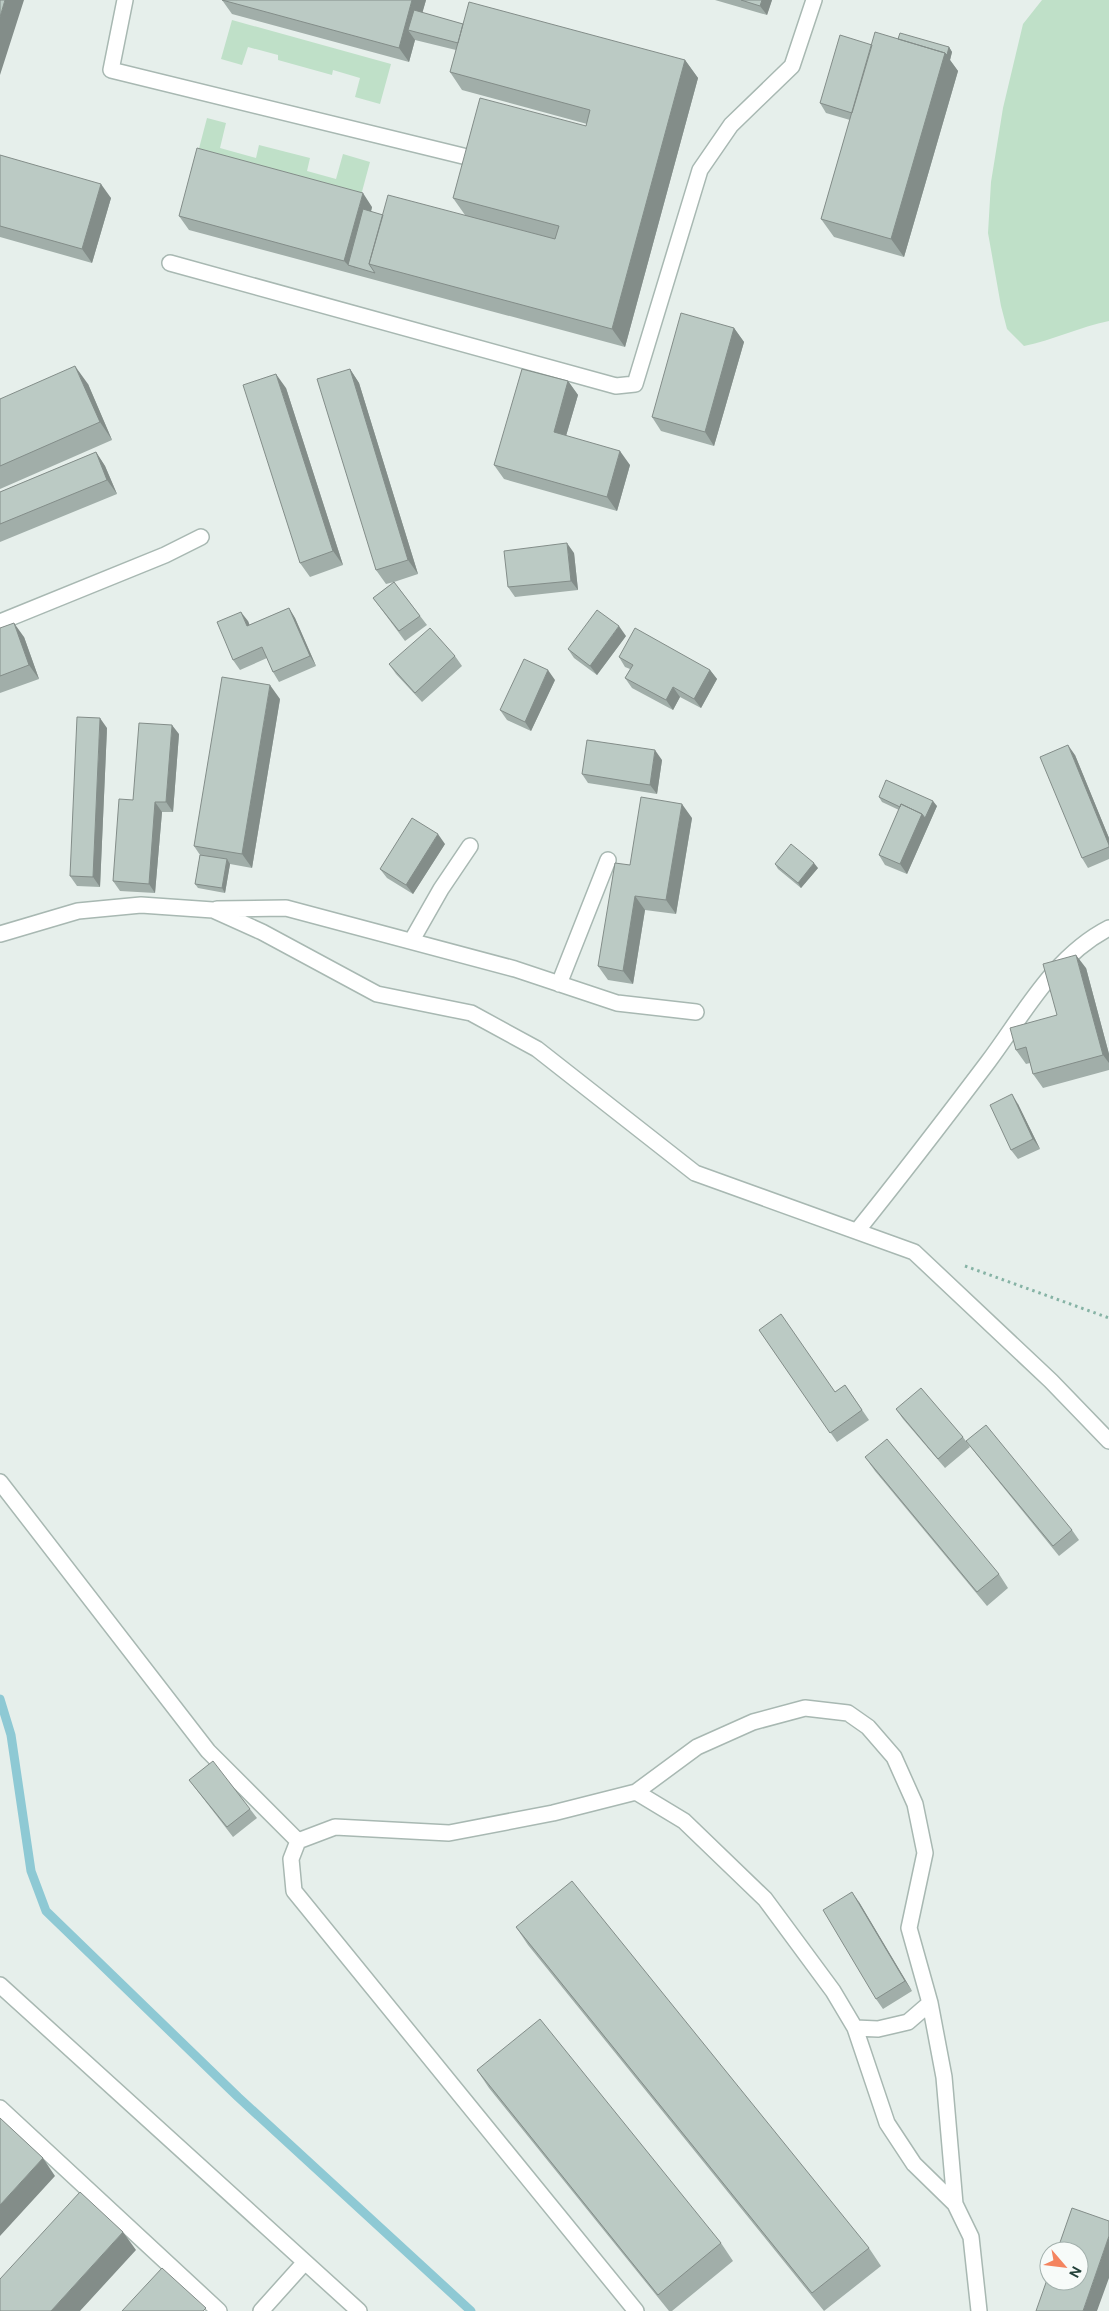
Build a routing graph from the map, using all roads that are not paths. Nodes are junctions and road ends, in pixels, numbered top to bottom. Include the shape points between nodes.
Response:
1 (125, 0) edge
2 (814, 0) edge
3 (463, 156) edge
4 (170, 263) dead end
5 (201, 537) dead end
6 (0, 622) edge
7 (470, 846) dead end
8 (608, 860) dead end
9 (213, 910) junction
10 (1109, 928) edge
11 (0, 934) edge
12 (412, 940) junction
13 (560, 984) junction
14 (696, 1012) dead end
15 (857, 1230) junction
16 (1109, 1441) edge
17 (0, 1482) edge
18 (636, 1792) junction
19 (298, 1841) junction
20 (0, 1985) edge
21 (930, 2003) junction
22 (856, 2028) junction
23 (0, 2108) edge
24 (955, 2204) junction
25 (305, 2262) junction
26 (219, 2311) edge
27 (261, 2311) edge
28 (358, 2311) edge
29 (636, 2311) edge
30 (979, 2311) edge

1 - 3 lane via 111,70
2 - 4 lane via 792,66 731,125 700,170 635,384 616,386
5 - 6 lane via 165,555
7 - 12 lane
8 - 13 lane
9 - 11 lane via 141,905 78,911
9 - 12 lane via 286,908
9 - 15 lane via 262,932 377,994 471,1013 537,1049 695,1173
10 - 15 lane via 1092,936 1053,971 916,1157
12 - 13 lane
13 - 14 lane via 617,1003
15 - 16 lane via 914,1252 1051,1381
17 - 19 lane via 208,1751
18 - 19 lane via 553,1813 449,1833 335,1827
18 - 21 lane via 697,1747 753,1722 805,1708 848,1712 868,1727 894,1757 915,1804 925,1852 909,1928
18 - 22 lane via 684,1820 765,1899 833,1990
19 - 29 lane via 290,1859 294,1890
20 - 25 lane
21 - 22 lane via 908,2022 878,2028
21 - 24 lane via 944,2077
22 - 24 lane via 887,2123 914,2164
23 - 26 lane
24 - 30 lane via 971,2237
25 - 27 lane
25 - 28 lane

